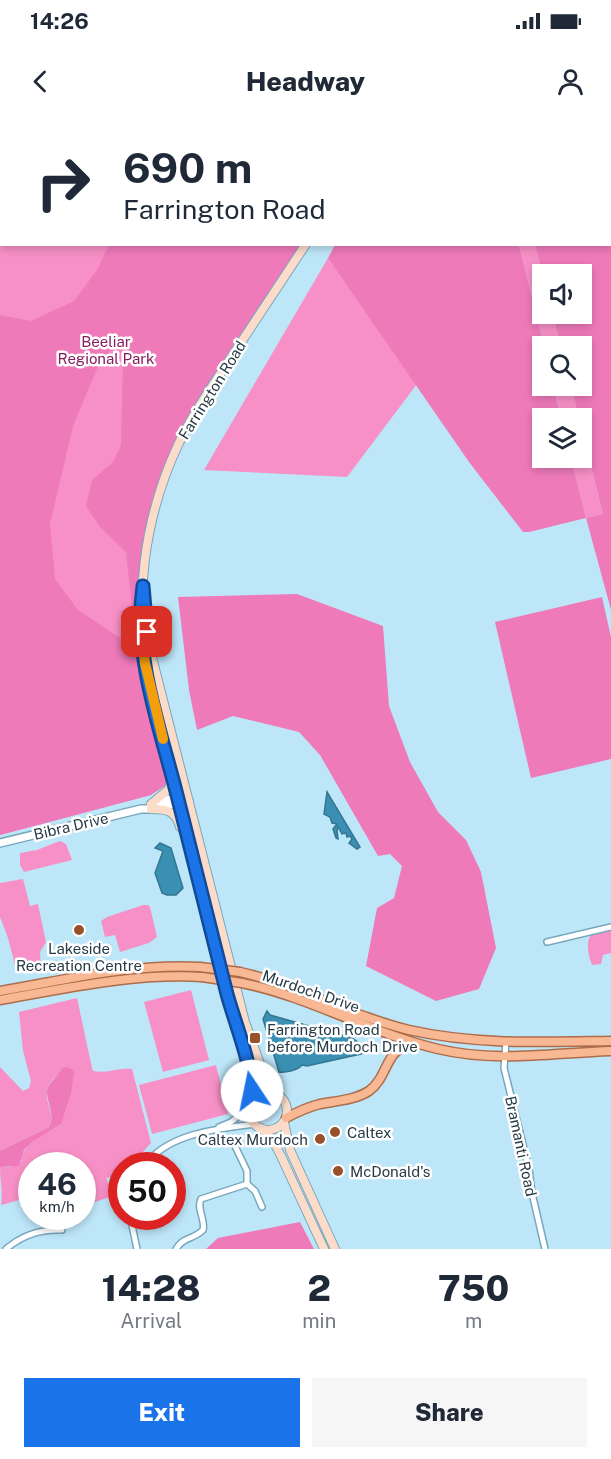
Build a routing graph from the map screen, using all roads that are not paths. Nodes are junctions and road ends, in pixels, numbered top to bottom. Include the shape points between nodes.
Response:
1 (305, 246) edge
2 (143, 586) junction
3 (172, 776) junction
4 (189, 798) junction
5 (179, 800) junction
6 (151, 806) junction
7 (0, 843) edge
8 (197, 873) junction
9 (212, 892) junction
10 (611, 927) edge
11 (212, 932) junction
12 (547, 942) dead end
13 (0, 991) edge
14 (0, 1000) edge
15 (611, 1041) edge
16 (506, 1042) junction
17 (424, 1046) junction
18 (611, 1052) edge
19 (505, 1057) junction
20 (275, 1093) junction
21 (251, 1104) junction
22 (285, 1120) junction
23 (258, 1126) junction
24 (207, 1132) junction
25 (234, 1144) dead end
26 (157, 1152) edge
27 (247, 1184) junction
28 (262, 1207) dead end
29 (46, 1230) edge
30 (133, 1230) edge
31 (6, 1249) edge
32 (137, 1249) edge
33 (176, 1249) edge
34 (324, 1249) edge
35 (335, 1249) edge
36 (545, 1249) edge

1 - 2 main road, Farrington Road via 196,410 178,445 155,512
2 - 3 main road, Farrington Road via 143,646
2 - 4 main road, Farrington Road via 147,632
3 - 5 main road, Farrington Road
3 - 6 main road via 169,789
4 - 5 street, Bibra Drive
4 - 9 main road, Farrington Road
5 - 6 street, Bibra Drive
5 - 8 main road, Farrington Road
6 - 7 street, Bibra Drive
6 - 8 main road via 175,815
8 - 11 main road, Farrington Road
9 - 11 main road via 209,890 207,895 214,924
9 - 20 main road, Farrington Road via 245,1022
10 - 12 street
11 - 21 main road, Farrington Road via 248,1066
13 - 16 main road, Murdoch Drive, bridge via 132,969 200,967 277,982 409,1030
14 - 17 main road, Murdoch Drive, bridge via 134,978 202,977 285,994
15 - 16 main road, Murdoch Drive
16 - 19 street, Bramanti Road
17 - 19 main road, Murdoch Drive
17 - 22 main road via 409,1046 395,1052 378,1083 363,1094 311,1107
18 - 19 main road, Murdoch Drive
19 - 36 street, Bramanti Road via 504,1068
20 - 21 main road via 262,1093
20 - 22 main road via 286,1106
21 - 23 main road via 250,1116
21 - 24 street via 231,1122
22 - 23 main road via 276,1128
22 - 35 main road via 290,1150
23 - 24 street
23 - 34 main road via 268,1134 281,1156
24 - 26 street via 166,1145
25 - 27 street via 247,1171
27 - 28 street
27 - 33 street via 201,1199 203,1230 183,1239
29 - 31 street via 24,1236
30 - 32 street

